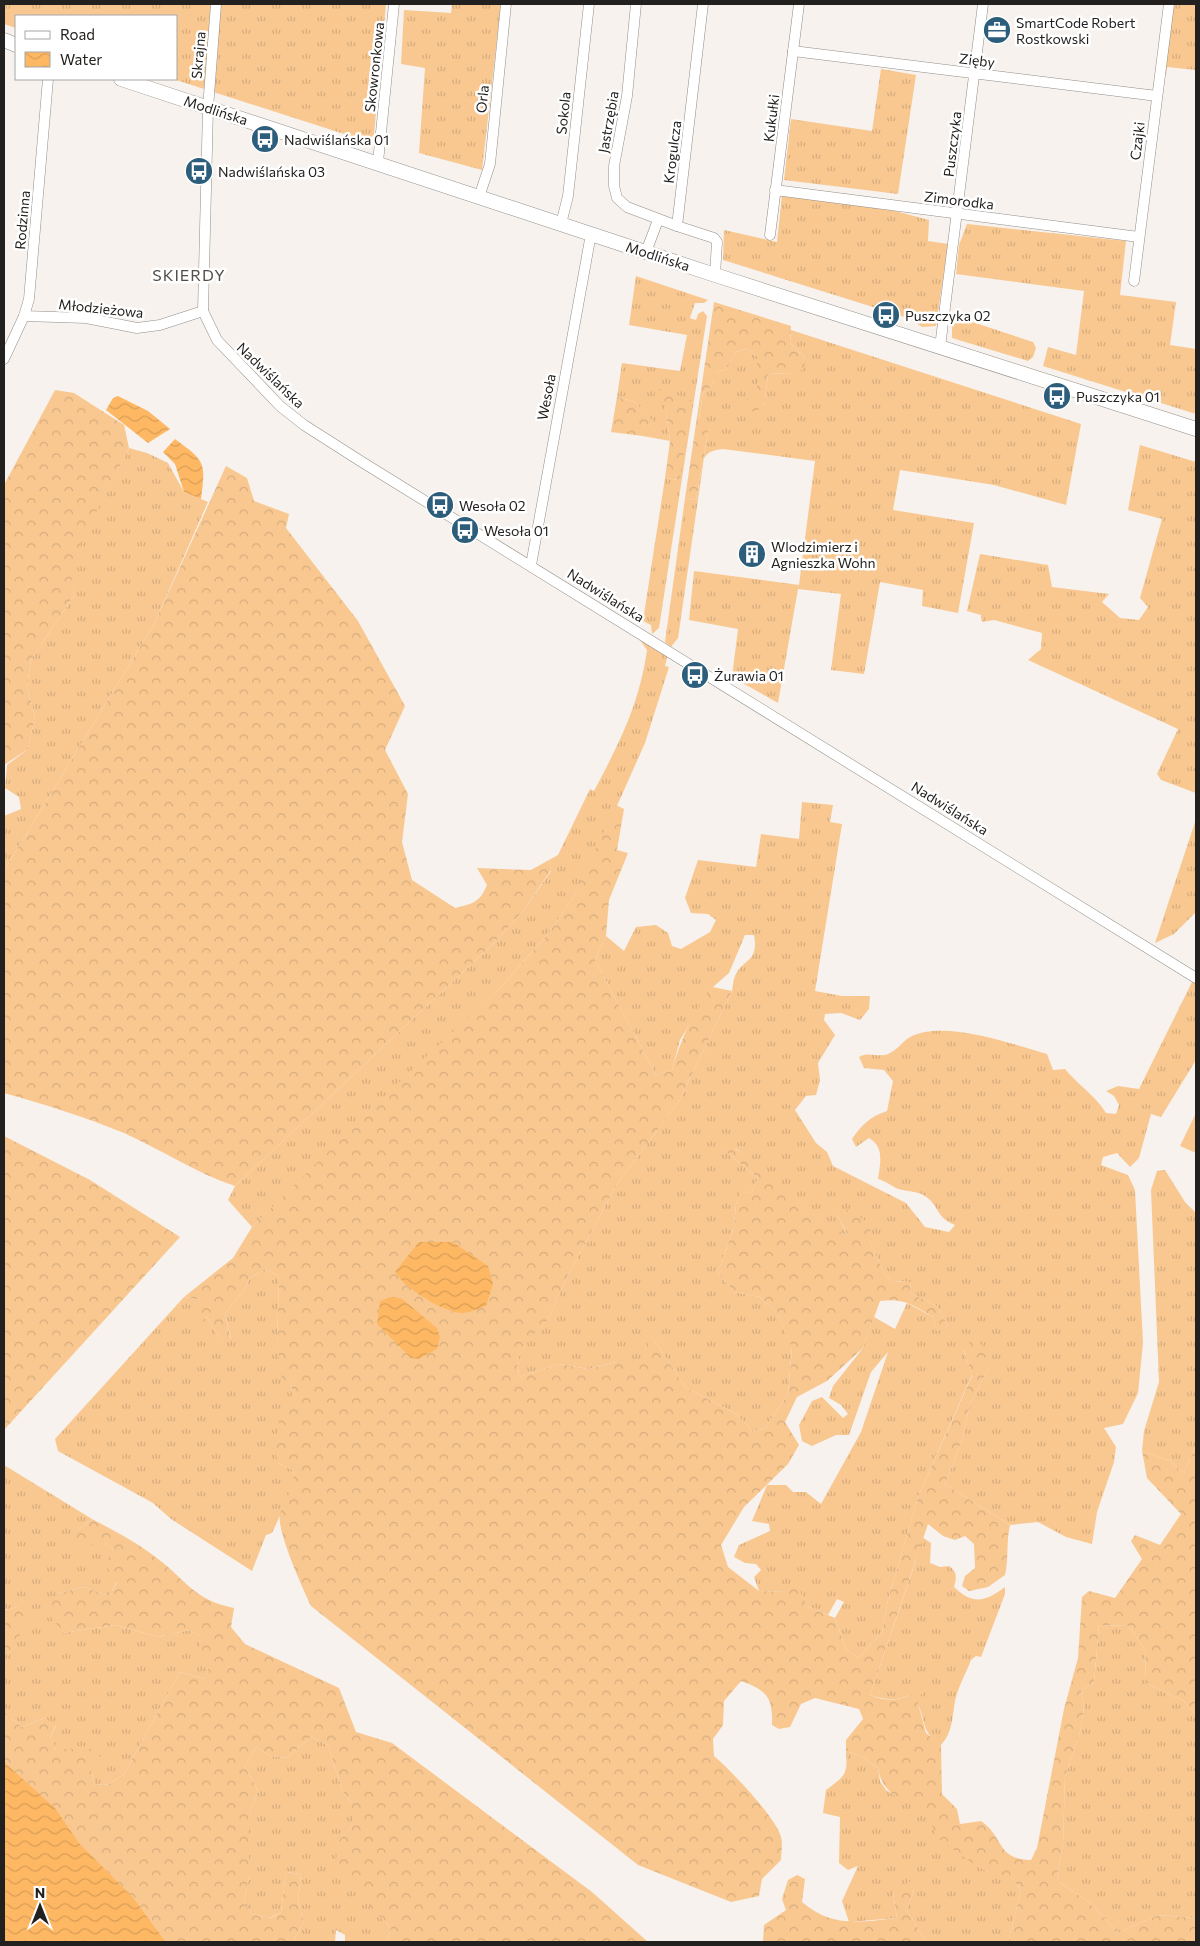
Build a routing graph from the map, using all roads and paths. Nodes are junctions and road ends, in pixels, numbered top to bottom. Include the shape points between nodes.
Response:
1 (216, 4) edge
2 (394, 4) edge
3 (506, 4) edge
4 (589, 4) edge
5 (636, 4) edge
6 (704, 4) edge
7 (799, 4) edge
8 (983, 4) edge
9 (1168, 4) edge
10 (794, 51) junction
11 (974, 73) junction
12 (48, 80) edge
13 (124, 80) edge
14 (1157, 96) junction
15 (208, 108) junction
16 (378, 162) junction
17 (775, 190) junction
18 (480, 197) junction
19 (957, 214) junction
20 (658, 220) junction
21 (561, 224) junction
22 (677, 226) junction
23 (591, 234) junction
24 (770, 235) dead end
25 (1139, 237) junction
26 (646, 252) junction
27 (715, 275) junction
28 (1134, 281) dead end
29 (202, 311) junction
30 (24, 316) junction
31 (940, 347) junction
32 (4, 359) edge
33 (1196, 429) edge
34 (531, 565) junction
35 (1196, 978) edge

1 - 15 street, Skrajna
2 - 16 street, Skowronkowa
3 - 18 street, Orla via 490,164
4 - 21 street, Sokola via 568,196
5 - 20 street, Jastrzębia via 614,186 617,198 627,207
6 - 22 street, Krogulcza
7 - 10 street, Kukułki
8 - 11 street, Puszczyka
9 - 14 street, Czajki
10 - 11 street, Zięby
10 - 17 street, Kukułki
11 - 14 street, Zięby
11 - 19 street, Puszczyka
12 - 30 street, Rodzinna via 29,298
13 - 15 main road, Modlińska
14 - 25 street, Czajki
15 - 16 main road, Modlińska
15 - 29 street, Nadwiślańska
16 - 18 main road, Modlińska
17 - 19 street, Zimorodka
17 - 24 street, Kukułki
18 - 21 main road, Modlińska
19 - 25 street, Zimorodka
19 - 31 street, Puszczyka
20 - 22 street, Jastrzębia
20 - 26 street
21 - 23 main road, Modlińska
22 - 27 street via 714,238 717,242
23 - 26 main road, Modlińska
23 - 34 street, Wesoła
25 - 28 street, Czajki
26 - 27 main road, Modlińska
27 - 31 main road, Modlińska
29 - 30 street, Młodzieżowa via 160,325 137,328 86,318
29 - 34 street, Nadwiślańska via 217,340 288,412 362,462
30 - 32 street, Rodzinna
31 - 33 main road, Modlińska
34 - 35 street, Nadwiślańska

